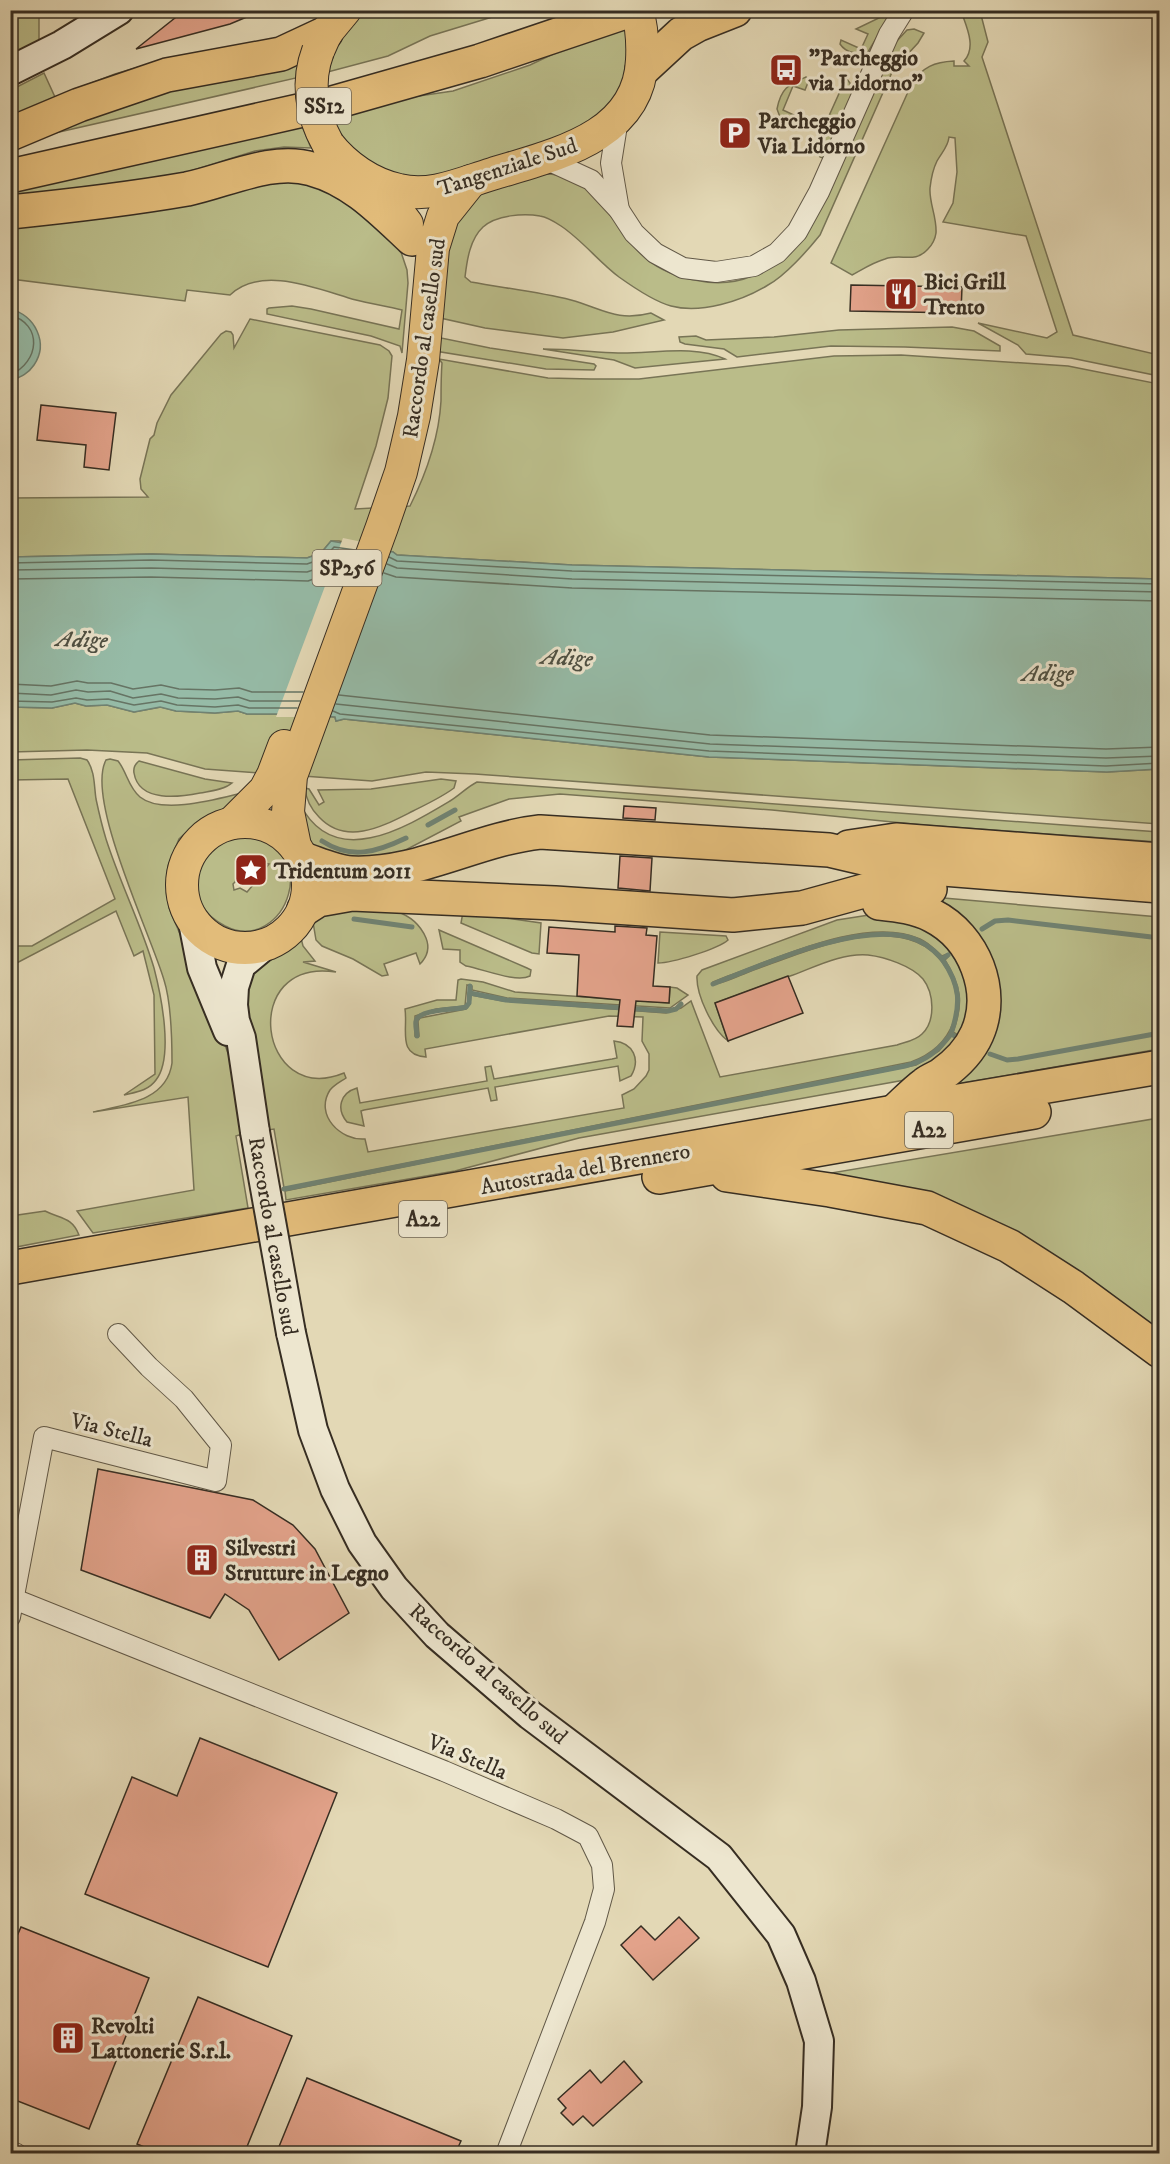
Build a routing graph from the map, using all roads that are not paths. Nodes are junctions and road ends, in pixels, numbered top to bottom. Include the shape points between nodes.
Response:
1 (119, 10) edge
2 (567, 10) edge
3 (631, 10) edge
4 (637, 10) edge
5 (735, 10) edge
6 (904, 10) edge
7 (330, 32) edge
8 (643, 58) junction
9 (10, 71) edge
10 (618, 119) junction
11 (10, 134) edge
12 (10, 155) edge
13 (543, 158) junction
14 (10, 176) edge
15 (367, 177) junction
16 (471, 181) junction
17 (130, 197) junction
18 (619, 210) junction
19 (10, 212) edge
20 (411, 239) junction
21 (417, 360) junction
22 (282, 775) junction
23 (232, 823) junction
24 (829, 850) junction
25 (299, 852) junction
26 (1160, 860) edge
27 (1160, 886) edge
28 (826, 903) junction
29 (1160, 907) edge
30 (304, 909) junction
31 (193, 922) junction
32 (264, 946) junction
33 (1160, 1067) edge
34 (250, 1086) junction
35 (1160, 1090) edge
36 (894, 1112) junction
37 (698, 1171) junction
38 (10, 1268) edge
39 (10, 1291) edge
40 (118, 1334) dead end
41 (1160, 1351) edge
42 (12, 1608) edge
43 (10, 2151) edge
44 (16, 2154) edge
45 (506, 2154) edge
46 (810, 2154) edge

1 - 9 main road
2 - 12 highway, SS12 via 322,85
3 - 14 highway, SS12 via 480,61 324,105
4 - 8 main road, Tangenziale Sud
5 - 8 highway via 681,33
6 - 18 street via 870,74 819,192 797,232 777,253 754,266 716,272 683,268 655,253 634,233
7 - 11 highway via 281,54 167,75
7 - 15 main road, Tangenziale Sud, bridge via 312,79 312,103 328,144 341,159
8 - 10 main road, Tangenziale Sud via 633,100
10 - 13 main road, Tangenziale Sud via 594,137
10 - 18 street via 611,163
13 - 16 main road, Tangenziale Sud
13 - 18 street via 591,180
15 - 16 main road, Tangenziale Sud via 400,191 416,193
15 - 17 highway via 308,155 286,154 234,164
15 - 20 main road, Raccordo al casello sud via 408,224
16 - 21 main road, Raccordo al casello sud / SP256 via 443,216 433,248
17 - 19 highway
17 - 20 highway via 297,166 334,177 363,195
20 - 21 main road, Raccordo al casello sud / SP256 via 418,263
21 - 22 main road, Raccordo al casello sud / SP256
22 - 23 main road, Raccordo al casello sud / SP256
22 - 25 main road, Raccordo al casello sud / SP256
23 - 25 main road, Raccordo al casello sud / SP256 via 264,824 279,831
23 - 31 main road, Raccordo al casello sud / SP256 via 211,831 186,863 182,892
24 - 25 highway via 540,832 517,834 417,866 350,873
24 - 26 highway via 896,840
24 - 27 highway via 893,865
25 - 30 main road, Raccordo al casello sud / SP256 via 308,884
28 - 29 highway via 878,887 1057,896
28 - 30 highway via 733,915 352,894 318,900
28 - 36 highway via 888,904 934,916 969,949 983,981 981,1019 969,1047 957,1062
30 - 32 main road, Raccordo al casello sud / SP256 via 289,931
31 - 32 main road, Raccordo al casello sud / SP256 via 206,936 227,946
31 - 34 main road, Raccordo al casello sud / SP256 via 201,968
32 - 34 main road, Raccordo al casello sud / SP256 via 241,965 232,1005
33 - 36 highway, Autostrada del Brennero / A22
34 - 46 main road, Raccordo al casello sud / SP256, bridge via 291,1333 313,1430 335,1489 362,1543 394,1588 437,1635 530,1715 719,1857 781,1935 801,1981 819,2041 817,2107
35 - 37 highway, Autostrada del Brennero / A22
36 - 38 highway, Autostrada del Brennero / A22
37 - 39 highway, Autostrada del Brennero / A22
37 - 41 highway via 927,1208 1009,1246
40 - 42 street, Via Stella via 184,1399 221,1445 216,1481 44,1437
42 - 45 street, Via Stella via 444,1771 588,1836 602,1865 604,1889 595,1922
43 - 44 street

